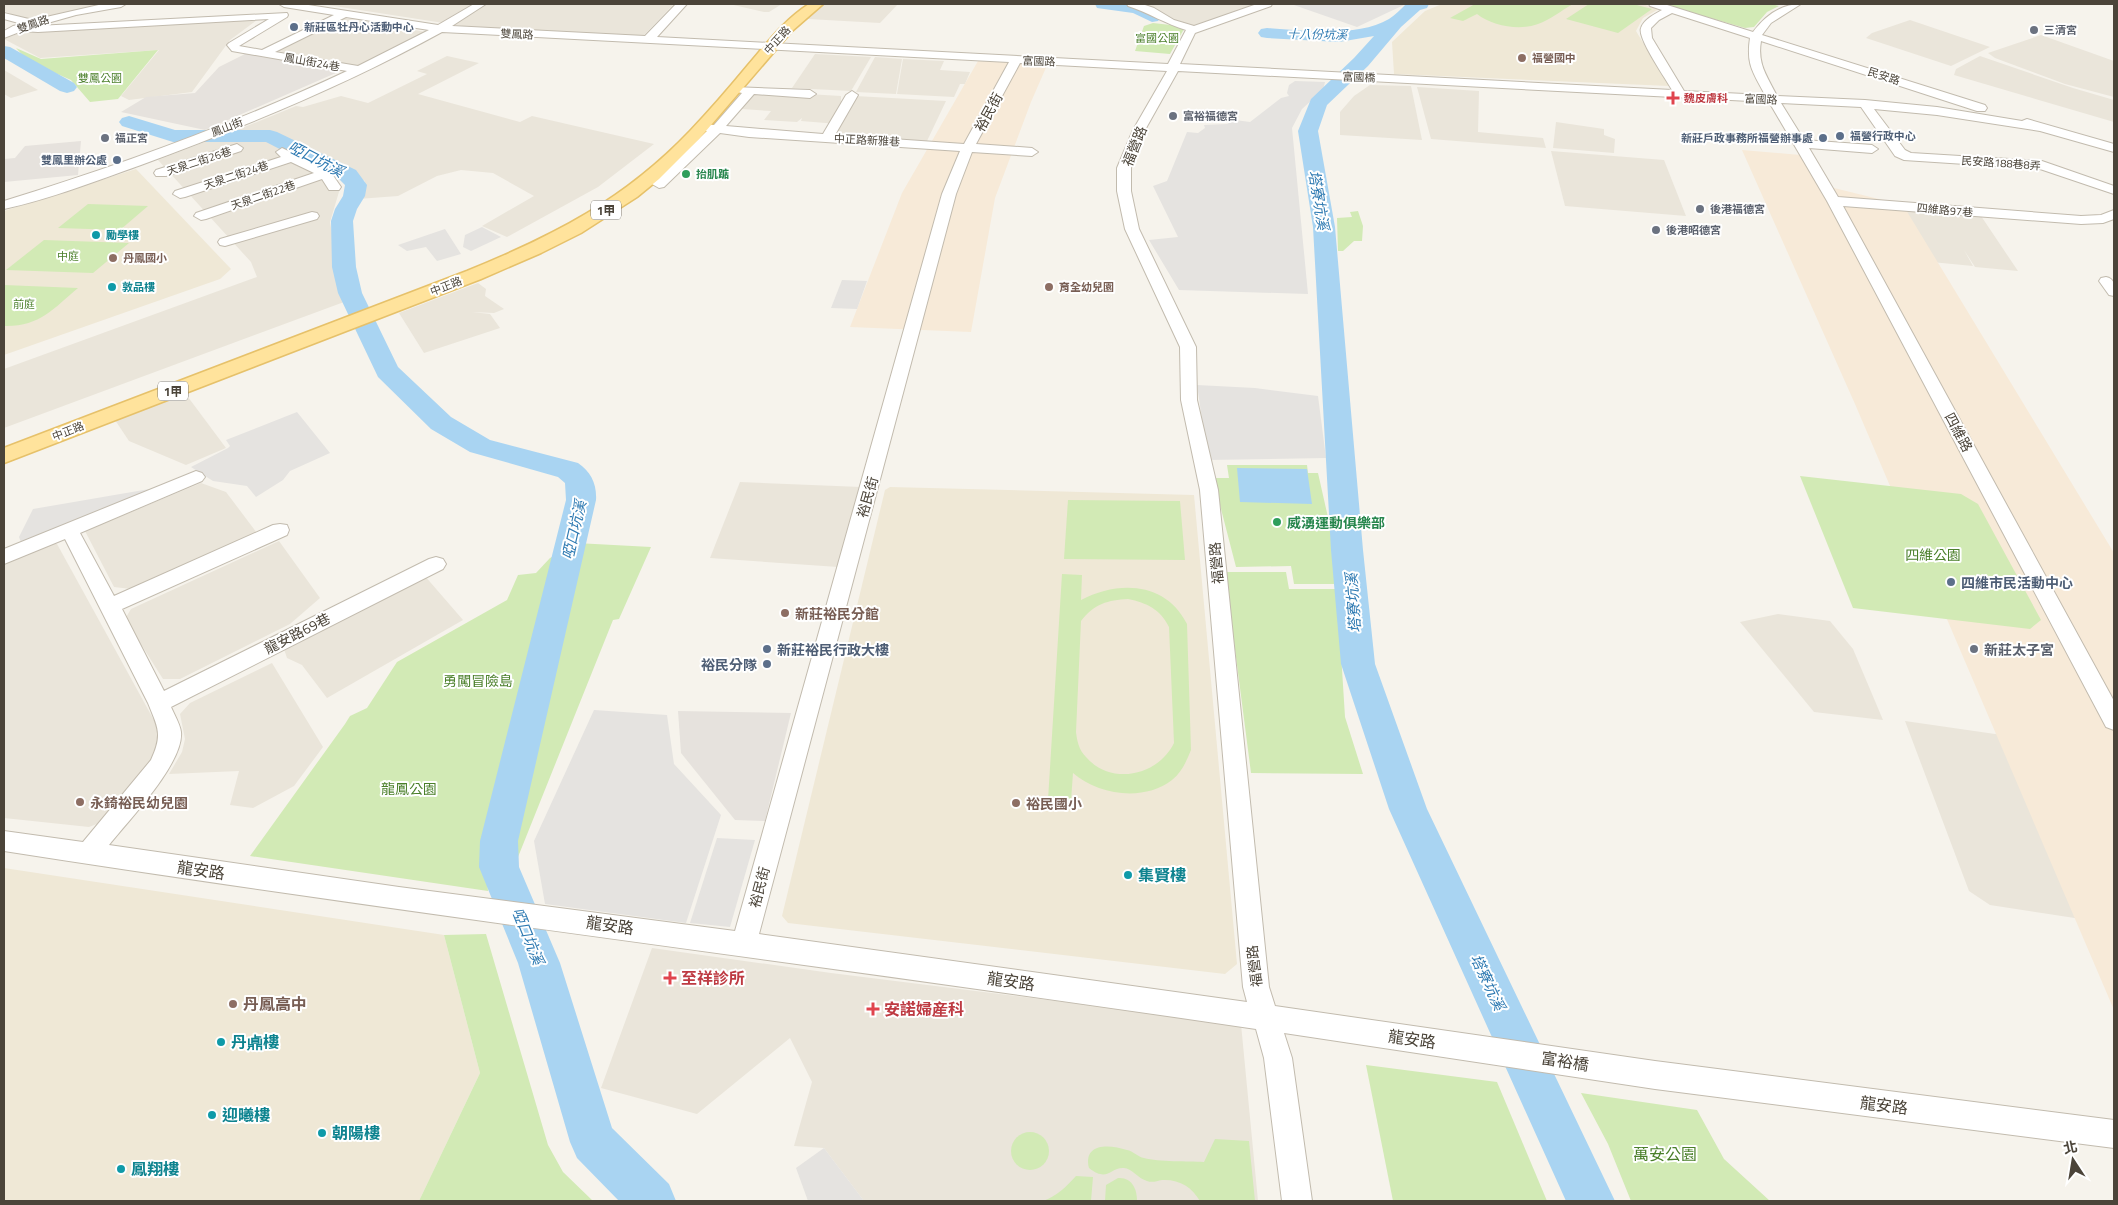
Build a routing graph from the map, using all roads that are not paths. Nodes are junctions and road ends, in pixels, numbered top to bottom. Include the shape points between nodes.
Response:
1 (121, 4) edge
2 (284, 4) edge
3 (481, 4) edge
4 (682, 4) edge
5 (799, 4) edge
6 (817, 4) edge
7 (1132, 4) edge
8 (1267, 4) edge
9 (1654, 4) edge
10 (1796, 4) edge
11 (109, 5) edge
12 (304, 5) edge
13 (1671, 9) junction
14 (346, 13) junction
15 (283, 15) junction
16 (4, 16) edge
17 (31, 23) junction
18 (17, 28) junction
19 (1194, 28) junction
20 (442, 29) junction
21 (4, 34) edge
22 (1756, 35) junction
23 (647, 41) junction
24 (752, 47) junction
25 (770, 48) junction
26 (265, 53) junction
27 (1016, 60) junction
28 (1173, 68) junction
29 (360, 70) junction
30 (1327, 76) joint
31 (1392, 79) joint
32 (743, 90) junction
33 (711, 93) dead end
34 (810, 94) dead end
35 (852, 95) dead end
36 (1681, 95) junction
37 (1773, 100) junction
38 (1865, 104) junction
39 (685, 121) dead end
40 (702, 127) junction
41 (2039, 127) junction
42 (719, 129) junction
43 (827, 138) junction
44 (1801, 144) junction
45 (968, 147) junction
46 (237, 148) dead end
47 (2114, 148) edge
48 (276, 149) dead end
49 (1872, 149) dead end
50 (1032, 152) dead end
51 (293, 157) junction
52 (161, 173) dead end
53 (325, 174) junction
54 (659, 184) dead end
55 (334, 187) dead end
56 (2114, 190) edge
57 (180, 194) dead end
58 (602, 197) junction
59 (1834, 201) junction
60 (619, 202) junction
61 (4, 206) edge
62 (2114, 214) edge
63 (201, 216) dead end
64 (312, 216) dead end
65 (225, 242) dead end
66 (392, 300) junction
67 (343, 318) junction
68 (4, 438) edge
69 (4, 456) edge
70 (196, 477) dead end
71 (69, 530) junction
72 (280, 530) dead end
73 (4, 556) edge
74 (436, 564) dead end
75 (110, 606) junction
76 (159, 703) junction
77 (2114, 720) edge
78 (4, 841) edge
79 (88, 853) junction
80 (744, 943) junction
81 (1265, 1018) junction
82 (1475, 1048) joint
83 (1655, 1075) joint
84 (2114, 1134) edge
85 (1297, 1201) edge

1 - 11 street, 雙鳳路
2 - 12 street, 雙鳳路
3 - 20 street, 鳳山街
4 - 23 street
5 - 24 main road, 中正路 via 783,15
6 - 25 main road, 中正路 / 1甲 via 801,15
7 - 19 street via 1170,22
8 - 19 street
9 - 13 street, 民安路
10 - 22 street via 1767,21
11 - 17 street, 雙鳳路
12 - 14 street, 雙鳳路
12 - 15 street
13 - 22 street, 民安路
13 - 36 street via 1654,18 1646,28 1647,38
14 - 20 street, 雙鳳路
14 - 26 street
15 - 18 street via 38,30
15 - 26 street, 鳳山街24巷 via 233,45
16 - 17 street
17 - 18 street, 雙鳳路
18 - 21 street, 雙鳳路
19 - 28 street, 福營路
20 - 23 street, 雙鳳路
20 - 29 street, 鳳山街
22 - 37 street, 四維路 via 1753,55
22 - 41 street, 民安路
23 - 24 street, 雙鳳路
24 - 25 street, 富國路
24 - 33 main road, 中正路
25 - 27 street, 富國路
25 - 32 main road, 中正路 / 1甲
26 - 29 street, 鳳山街24巷
27 - 28 street, 富國路
27 - 45 street, 裕民街
28 - 30 street, 富國路
28 - 81 street, 福營路 via 1139,130 1124,168 1124,191 1132,229 1188,347 1189,400 1210,490 1256,987
29 - 61 street, 鳳山街 via 242,122 123,167
30 - 31 street, 富國橋
31 - 36 street, 富國路
32 - 34 street
32 - 40 main road, 中正路 / 1甲
32 - 42 street
35 - 43 street
36 - 37 street, 富國路
37 - 38 street, 富國路
37 - 44 street, 四維路
38 - 41 street, 富國路 via 1945,112
38 - 56 street, 民安路188巷8弄 via 1900,153 1914,158 2042,165
39 - 58 main road, 中正路 / 1甲 via 659,150
40 - 42 street, 中正路新雅巷
40 - 60 main road, 中正路 / 1甲 via 674,156
41 - 47 street, 民安路
42 - 43 street, 中正路新雅巷
42 - 54 street
43 - 45 street, 中正路新雅巷
44 - 49 street
44 - 59 street, 四維路
45 - 50 street, 中正路新雅巷
45 - 80 street, 裕民街 via 946,203
46 - 52 street, 天泉二街26巷
48 - 51 street
51 - 53 street
51 - 57 street, 天泉二街24巷
53 - 55 street
53 - 63 street, 天泉二街22巷
58 - 60 main road
58 - 66 main road, 中正路 / 1甲 via 534,234
59 - 62 street, 四維路97巷 via 2096,220
59 - 77 street, 四維路
60 - 66 main road, 中正路 / 1甲 via 570,231 510,260
64 - 65 street
66 - 67 main road, 中正路 / 1甲
67 - 68 main road, 中正路 / 1甲
67 - 69 main road, 中正路 / 1甲
70 - 71 street
71 - 73 street
71 - 75 street
72 - 75 street
74 - 76 street, 龍安路69巷
75 - 76 street
76 - 79 street via 170,732 169,745 148,781
78 - 79 street, 龍安路
79 - 80 street, 龍安路
80 - 81 street, 龍安路
81 - 82 street, 龍安路
81 - 85 street, 福營路 via 1278,1058
82 - 83 street, 富裕橋
83 - 84 street, 龍安路

